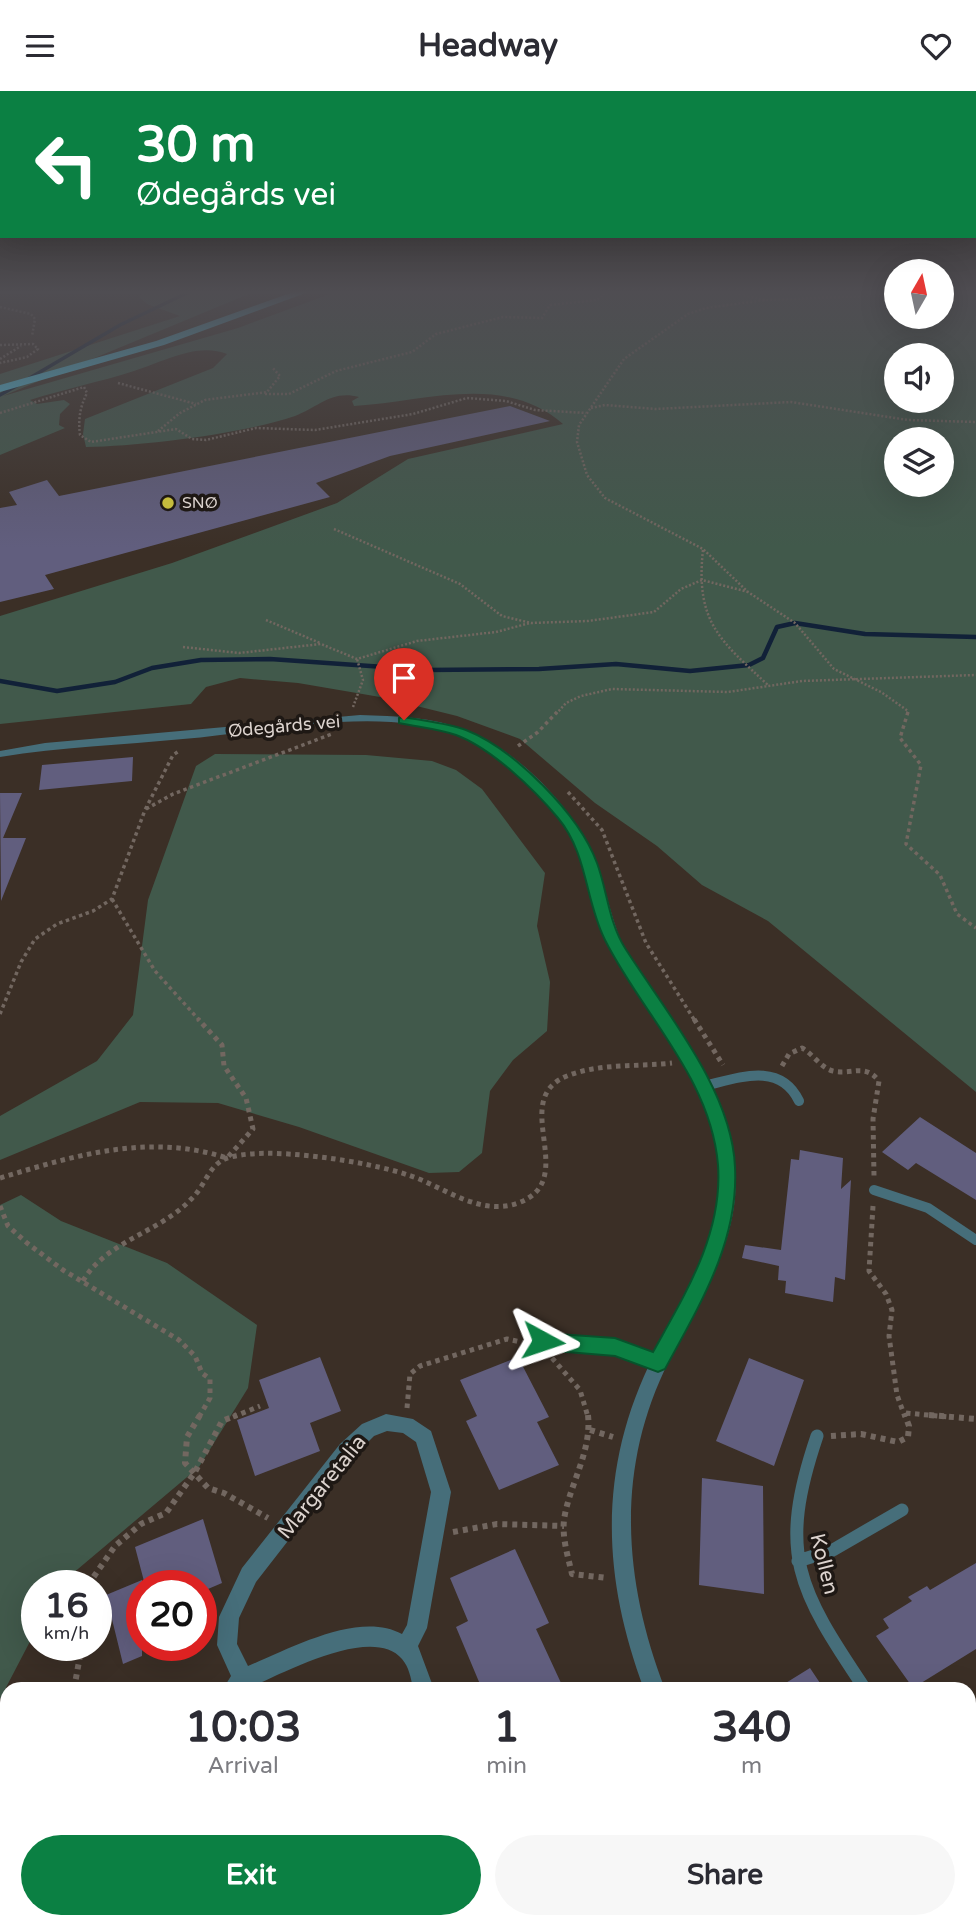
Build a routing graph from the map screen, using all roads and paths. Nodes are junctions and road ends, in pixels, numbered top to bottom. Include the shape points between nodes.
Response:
1 (42, 377) edge
2 (280, 377) edge
3 (325, 377) edge
4 (612, 377) edge
5 (118, 383) dead end
6 (0, 389) edge
7 (265, 394) junction
8 (197, 404) junction
9 (590, 408) junction
10 (0, 412) edge
11 (586, 414) junction
12 (976, 422) edge
13 (158, 431) junction
14 (334, 529) dead end
15 (703, 549) junction
16 (702, 580) junction
17 (748, 592) junction
18 (266, 620) dead end
19 (531, 623) junction
20 (321, 644) junction
21 (183, 647) dead end
22 (357, 659) junction
23 (976, 675) edge
24 (850, 680) junction
25 (770, 687) junction
26 (364, 707) dead end
27 (349, 714) junction
28 (513, 742) dead end
29 (189, 745) dead end
30 (518, 745) junction
31 (0, 754) edge
32 (527, 754) dead end
33 (565, 789) dead end
34 (145, 810) junction
35 (112, 899) junction
36 (976, 928) edge
37 (0, 1014) edge
38 (718, 1056) junction
39 (688, 1060) junction
40 (777, 1076) junction
41 (732, 1080) junction
42 (704, 1086) junction
43 (799, 1101) dead end
44 (227, 1158) junction
45 (0, 1178) edge
46 (874, 1190) junction
47 (0, 1206) edge
48 (976, 1240) edge
49 (83, 1281) junction
50 (540, 1345) joint
51 (548, 1355) dead end
52 (658, 1363) junction
53 (260, 1406) dead end
54 (906, 1413) junction
55 (976, 1419) edge
56 (407, 1425) junction
57 (817, 1436) joint
58 (195, 1472) junction
59 (902, 1510) dead end
60 (564, 1526) junction
61 (287, 1529) junction
62 (435, 1536) junction
63 (798, 1561) junction
64 (98, 1570) edge
65 (625, 1580) junction
66 (406, 1647) junction
67 (79, 1661) edge
68 (75, 1682) edge
69 (237, 1682) edge
70 (243, 1682) edge
71 (422, 1682) edge
72 (652, 1682) edge
73 (860, 1682) edge

1 - 6 highway
2 - 7 path
3 - 7 path via 289,394
4 - 9 path
5 - 8 path
7 - 8 path
8 - 13 path
9 - 11 path
9 - 12 path via 792,402 908,420
10 - 13 path via 84,387 87,393 77,417 80,435 86,441
11 - 13 path via 467,398 413,414 315,430 256,428 205,440 192,439 176,429
11 - 15 path via 577,442 587,475 605,498
14 - 19 path via 460,584 502,616
15 - 16 path
15 - 17 path
16 - 17 path
16 - 19 path via 681,589 654,612
16 - 25 path via 710,624 720,640
17 - 24 path via 795,623 834,669
18 - 20 path
19 - 22 path via 505,633 437,638 378,650
20 - 21 path via 253,652
20 - 22 path
22 - 27 path via 363,680
23 - 24 path
24 - 25 path
24 - 36 path via 881,692 908,711 900,738 921,765 906,844 940,875 957,914
25 - 30 path via 728,692 612,689 581,696 566,703
26 - 27 path
27 - 31 street, Ødegårds vei
27 - 34 path via 329,738 173,795
27 - 39 street, Ødegårds vei via 440,727 481,742 513,765 575,830 611,939
28 - 30 path
29 - 34 path via 173,755
30 - 32 path
33 - 38 path via 602,830 646,943
34 - 35 path
35 - 37 path via 102,908 38,934
35 - 44 path via 155,971 222,1045 224,1066 246,1098 253,1129
38 - 39 path
38 - 41 path
39 - 42 street, Ødegårds vei
39 - 44 path via 577,1072 546,1090 540,1128 549,1158 548,1178 523,1203 494,1207 382,1167 276,1155
40 - 41 lane
40 - 43 lane via 791,1083
40 - 46 path via 789,1053 802,1048 825,1068 857,1068 874,1074 879,1081 873,1119
41 - 42 lane
42 - 52 street, Ødegårds vei via 721,1134 727,1196 713,1256
44 - 45 path via 191,1149 131,1146
44 - 49 path via 214,1166 186,1204 93,1265
46 - 48 lane via 928,1208
46 - 54 path via 869,1271 892,1310 889,1336 897,1395
47 - 49 path via 8,1226
49 - 58 path via 179,1340 210,1379 210,1398 187,1437 185,1463
50 - 52 lane via 615,1347
50 - 56 path via 507,1339 420,1366 410,1374 407,1386
51 - 60 path via 566,1371 588,1408 590,1430
52 - 65 street, Ødegårds vei via 632,1429 626,1459 621,1500
53 - 58 path via 222,1421
54 - 55 path
54 - 57 path via 909,1426 904,1440 898,1442 861,1434
56 - 61 street, Margaretalia via 386,1422 368,1430 347,1450
56 - 62 street via 424,1437 441,1492
57 - 63 lane, Kollen via 798,1498 794,1531
58 - 61 path via 208,1488
58 - 64 path via 166,1513 141,1524 115,1546
59 - 63 lane via 833,1550
60 - 62 path via 496,1524
60 - 65 path via 572,1574
61 - 69 street, Margaretalia via 249,1575 229,1618 227,1645
62 - 66 street via 417,1628
63 - 73 lane, Kollen via 818,1619
65 - 72 street, Ødegårds vei via 633,1628
66 - 70 street, Margaretalia via 382,1636 340,1641
66 - 71 street
67 - 68 path

